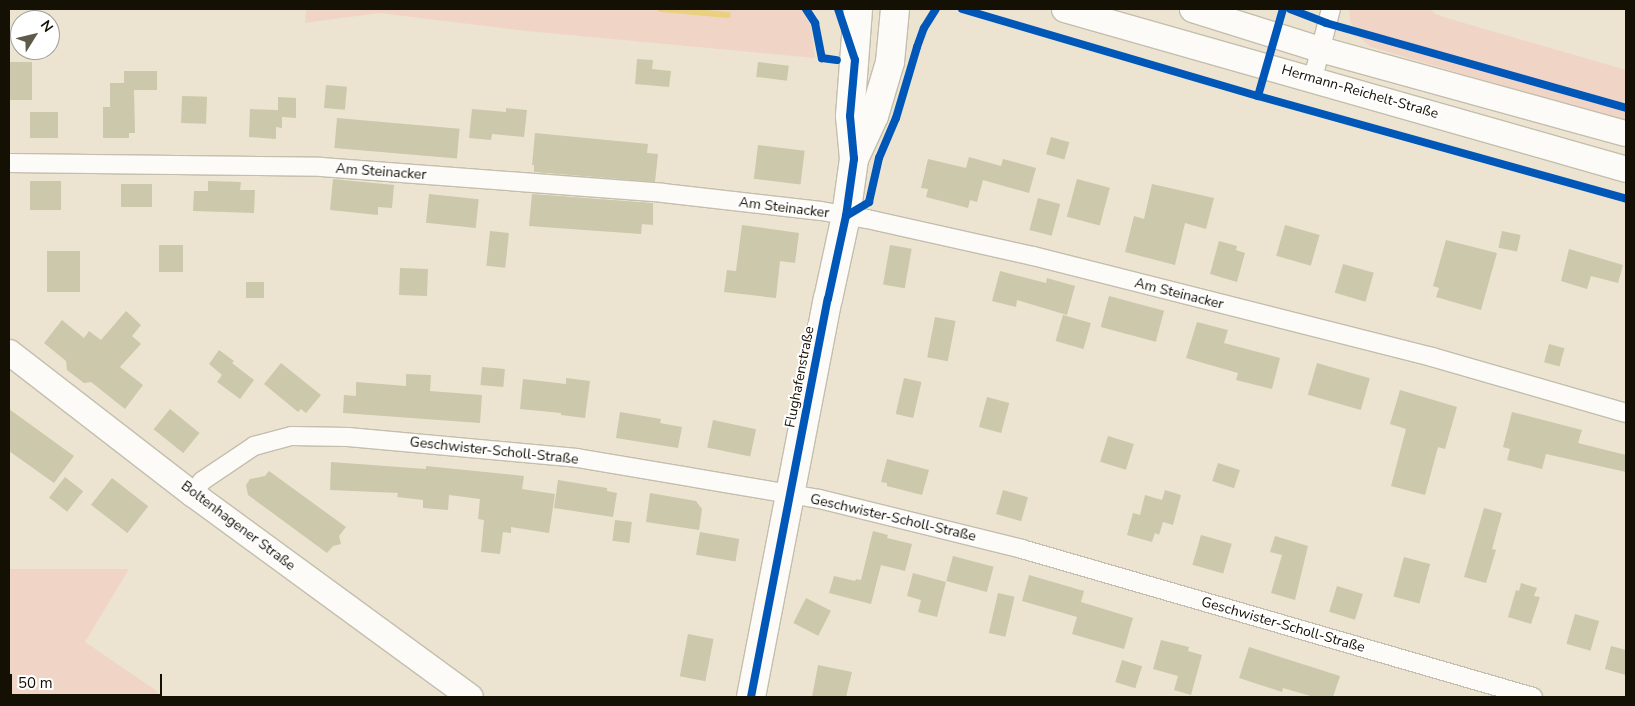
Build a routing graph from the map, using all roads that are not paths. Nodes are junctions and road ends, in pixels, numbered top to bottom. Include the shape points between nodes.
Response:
1 (858, 9) edge
2 (895, 9) edge
3 (1064, 9) edge
4 (1192, 9) edge
5 (1331, 9) edge
6 (1320, 48) junction
7 (1313, 78) junction
8 (1626, 133) edge
9 (854, 159) junction
10 (9, 163) edge
11 (1626, 169) edge
12 (846, 216) junction
13 (9, 352) edge
14 (1626, 413) edge
15 (193, 494) junction
16 (791, 494) junction
17 (470, 697) edge
18 (751, 697) edge
19 (1533, 697) edge

1 - 9 main road, Flughafenstraße via 850,116
2 - 9 main road, Flughafenstraße via 887,71 874,116
3 - 7 main road, Hermann-Reichelt-Straße
4 - 6 main road
5 - 6 street
6 - 7 street
6 - 8 main road
7 - 11 main road, Hermann-Reichelt-Straße
9 - 12 main road, Flughafenstraße
10 - 12 street, Am Steinacker via 321,168 663,193
12 - 14 street, Am Steinacker via 1043,259 1432,357
12 - 16 main road, Flughafenstraße
13 - 15 main road, Boltenhagener Straße
15 - 16 street, Geschwister-Scholl-Straße via 202,481 254,446 292,436 348,437 577,458
15 - 17 main road, Boltenhagener Straße
16 - 18 main road, Flughafenstraße
16 - 19 street, Geschwister-Scholl-Straße via 1022,549

